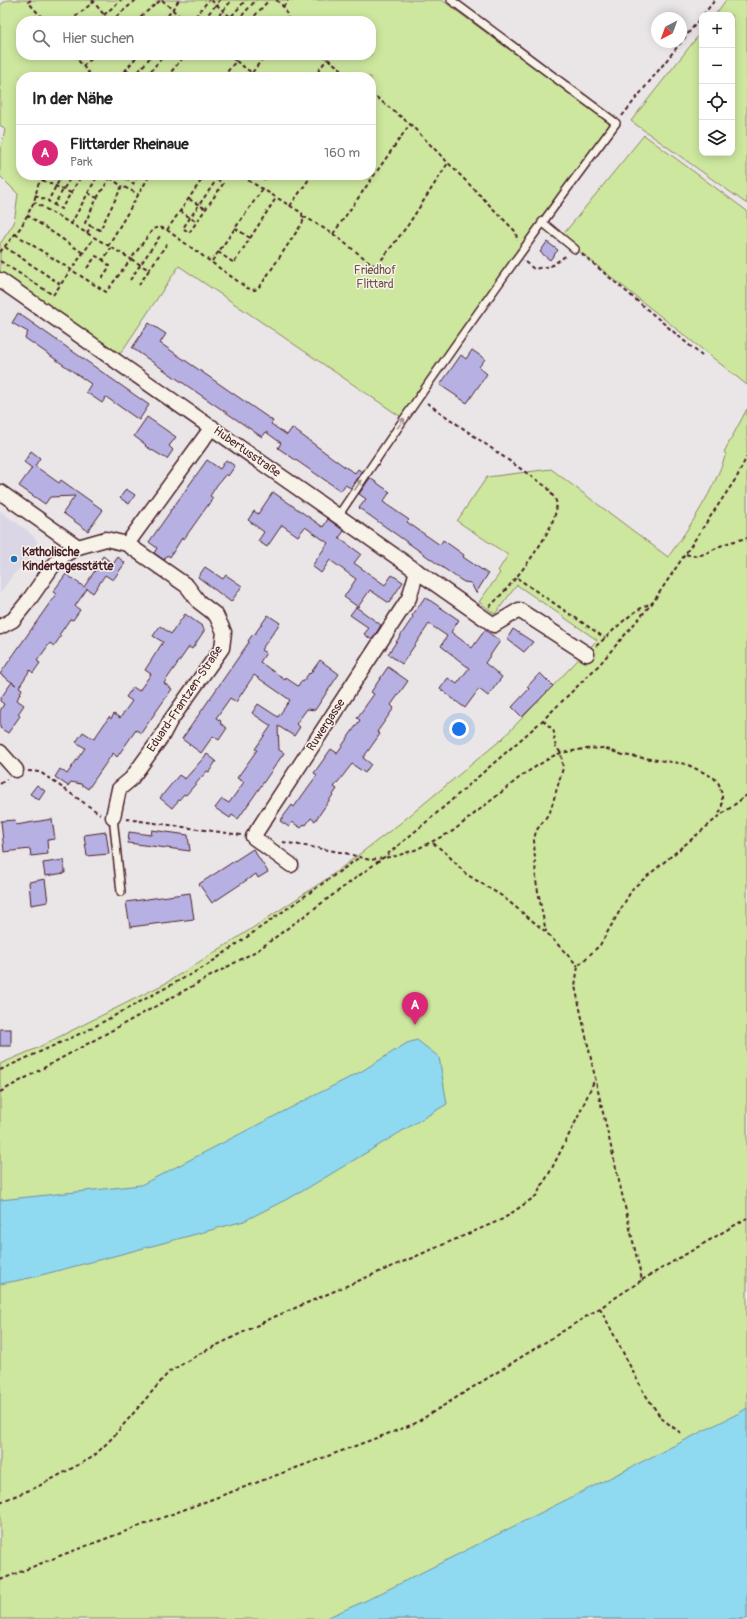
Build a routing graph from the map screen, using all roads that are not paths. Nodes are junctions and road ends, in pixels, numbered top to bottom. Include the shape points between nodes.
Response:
1 (451, 0) edge
2 (542, 222) junction
3 (576, 249) road end
4 (0, 280) edge
5 (212, 427) junction
6 (0, 492) edge
7 (338, 516) junction
8 (127, 544) junction
9 (78, 547) junction
10 (417, 571) junction
11 (0, 627) edge
12 (587, 654) road end
13 (0, 752) edge
14 (16, 770) road end
15 (113, 817) joint
16 (292, 865) dead end
17 (121, 892) dead end

1 - 2 lane via 616,123
2 - 3 lane
7 -> 2 lane
4 - 5 street, Hubertusstraße
5 - 7 street, Hubertusstraße
5 - 8 street
6 - 9 street
7 - 10 street, Hubertusstraße
8 - 9 street via 106,539
8 - 15 street, Eduard-Frantzen-Straße via 187,586 199,602 216,615 224,632 222,648 131,779 119,789
9 - 11 street via 64,555 52,567 13,620
10 - 12 street, Hubertusstraße via 494,625 519,610
10 - 16 street, Ruwergasse via 409,598 253,837
13 - 14 street
15 - 17 lane

